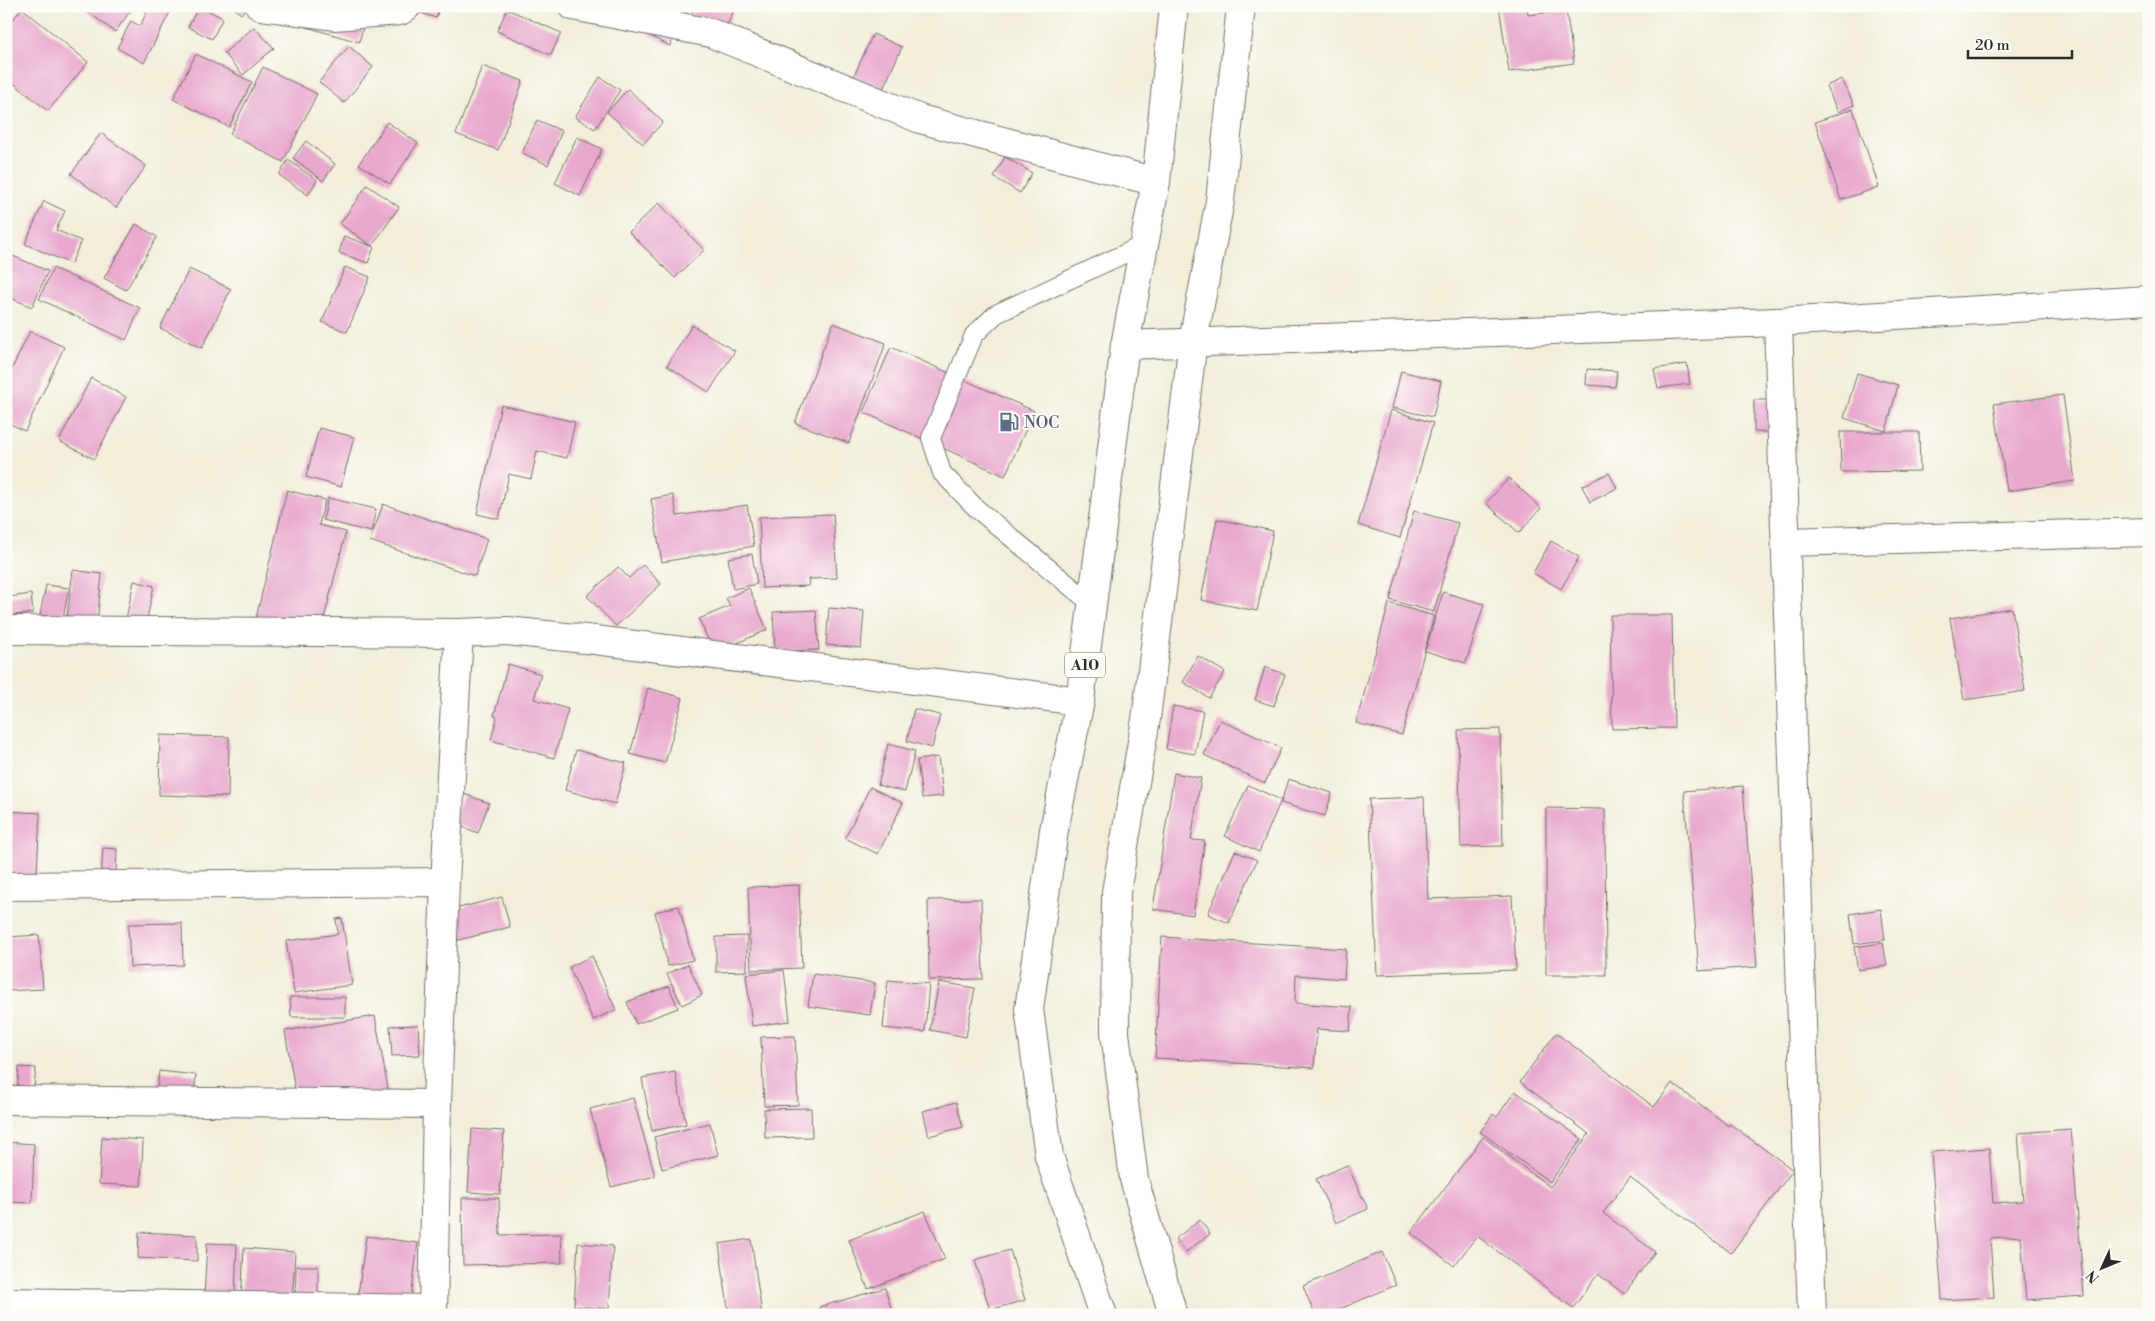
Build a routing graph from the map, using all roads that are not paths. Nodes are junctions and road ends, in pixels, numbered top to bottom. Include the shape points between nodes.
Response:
1 (260, 6) edge
2 (407, 6) edge
3 (573, 6) edge
4 (1174, 6) edge
5 (1241, 6) edge
6 (1156, 182) junction
7 (1144, 245) junction
8 (2149, 300) edge
9 (1778, 322) junction
10 (1193, 341) junction
11 (1125, 345) junction
12 (2149, 532) edge
13 (1786, 542) junction
14 (1092, 605) junction
15 (6, 630) edge
16 (458, 633) junction
17 (1080, 701) junction
18 (445, 882) junction
19 (6, 886) edge
20 (6, 1100) edge
21 (438, 1104) junction
22 (6, 1302) edge
23 (433, 1312) edge
24 (1103, 1315) edge
25 (1173, 1315) edge
26 (1812, 1315) edge

1 - 2 main road via 334,16 400,11
3 - 6 main road via 711,33 920,119
4 - 6 main road, A10
5 - 10 main road via 1220,201
6 - 7 main road, A10
7 - 11 main road, A10
7 - 14 lane via 996,314 974,335 931,438 942,473 970,502
8 - 9 main road
9 - 10 main road
9 - 13 main road
10 - 11 main road
10 - 25 main road via 1146,719 1116,892 1115,1033 1134,1179
11 - 14 main road, A10
12 - 13 main road
13 - 26 main road
14 - 17 main road, A10
15 - 16 main road
16 - 17 main road via 507,631 595,640
16 - 18 main road
17 - 24 main road, A10 via 1054,830 1029,1009 1049,1156
18 - 19 main road
18 - 21 main road
20 - 21 main road
21 - 23 main road
22 - 23 main road

